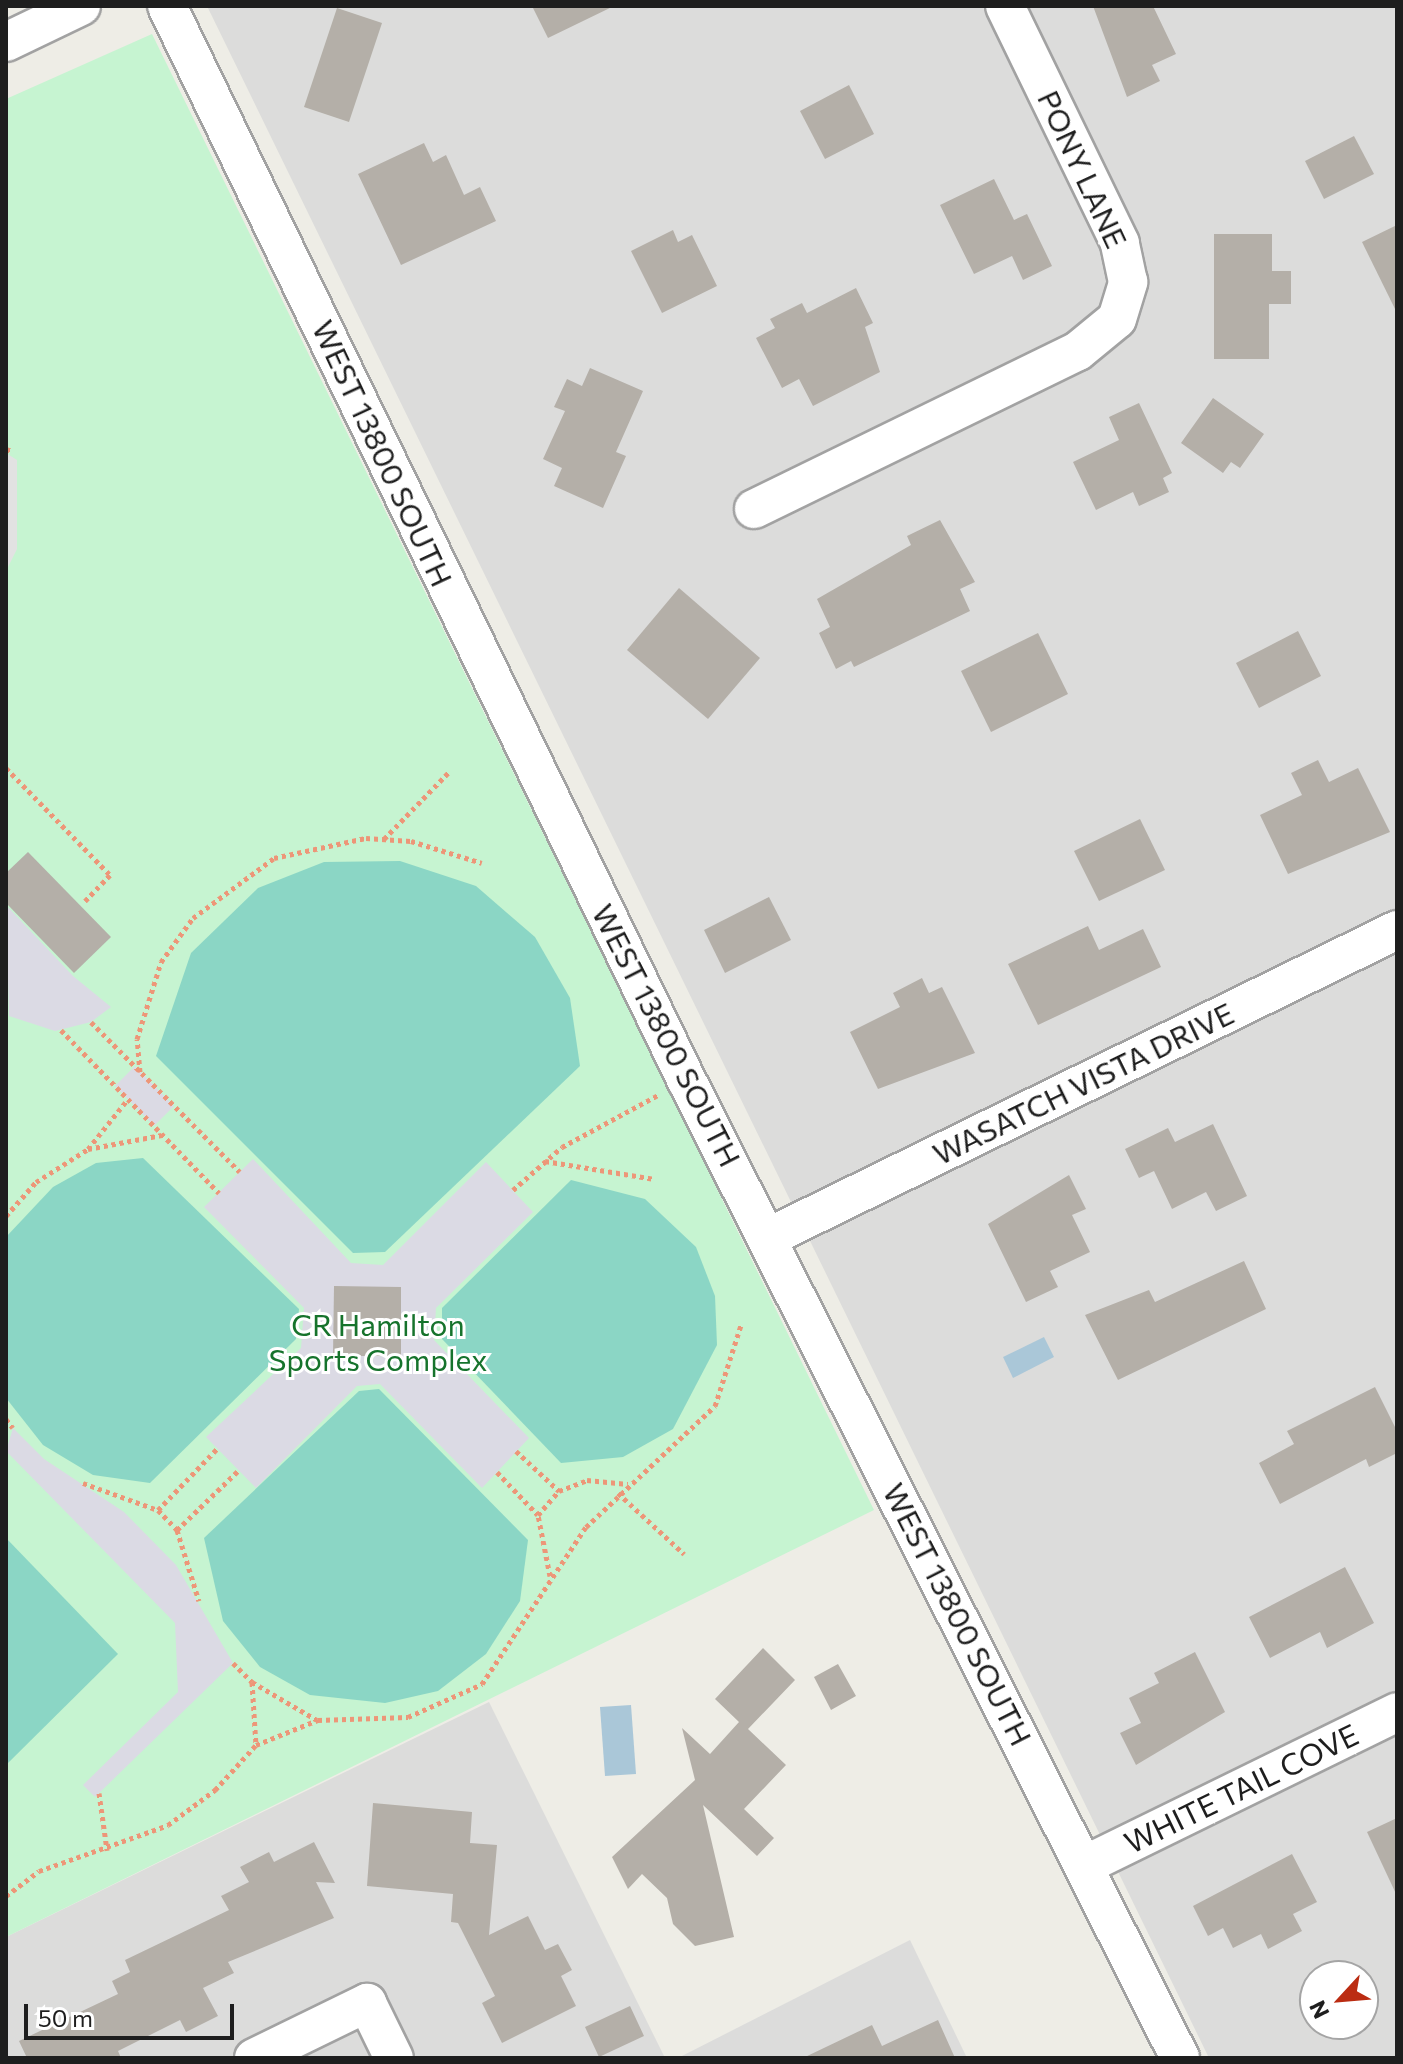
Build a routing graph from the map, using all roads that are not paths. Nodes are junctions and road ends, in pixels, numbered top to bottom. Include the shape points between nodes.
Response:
1 (81, 6) edge
2 (167, 6) edge
3 (1005, 6) edge
4 (6, 42) edge
5 (754, 509) dead end
6 (1397, 930) edge
7 (769, 1237) junction
8 (1397, 1712) edge
9 (1085, 1865) junction
10 (1166, 2053) edge
11 (254, 2058) edge
12 (394, 2058) edge

1 - 4 street
2 - 7 street, WEST 13800 SOUTH
3 - 5 street, PONY LANE via 1120,243 1125,302 1092,343
6 - 7 street, WASATCH VISTA DRIVE
7 - 9 street, WEST 13800 SOUTH
8 - 9 street, WHITE TAIL COVE
9 - 10 street, WEST 13800 SOUTH
11 - 12 street via 367,2003

